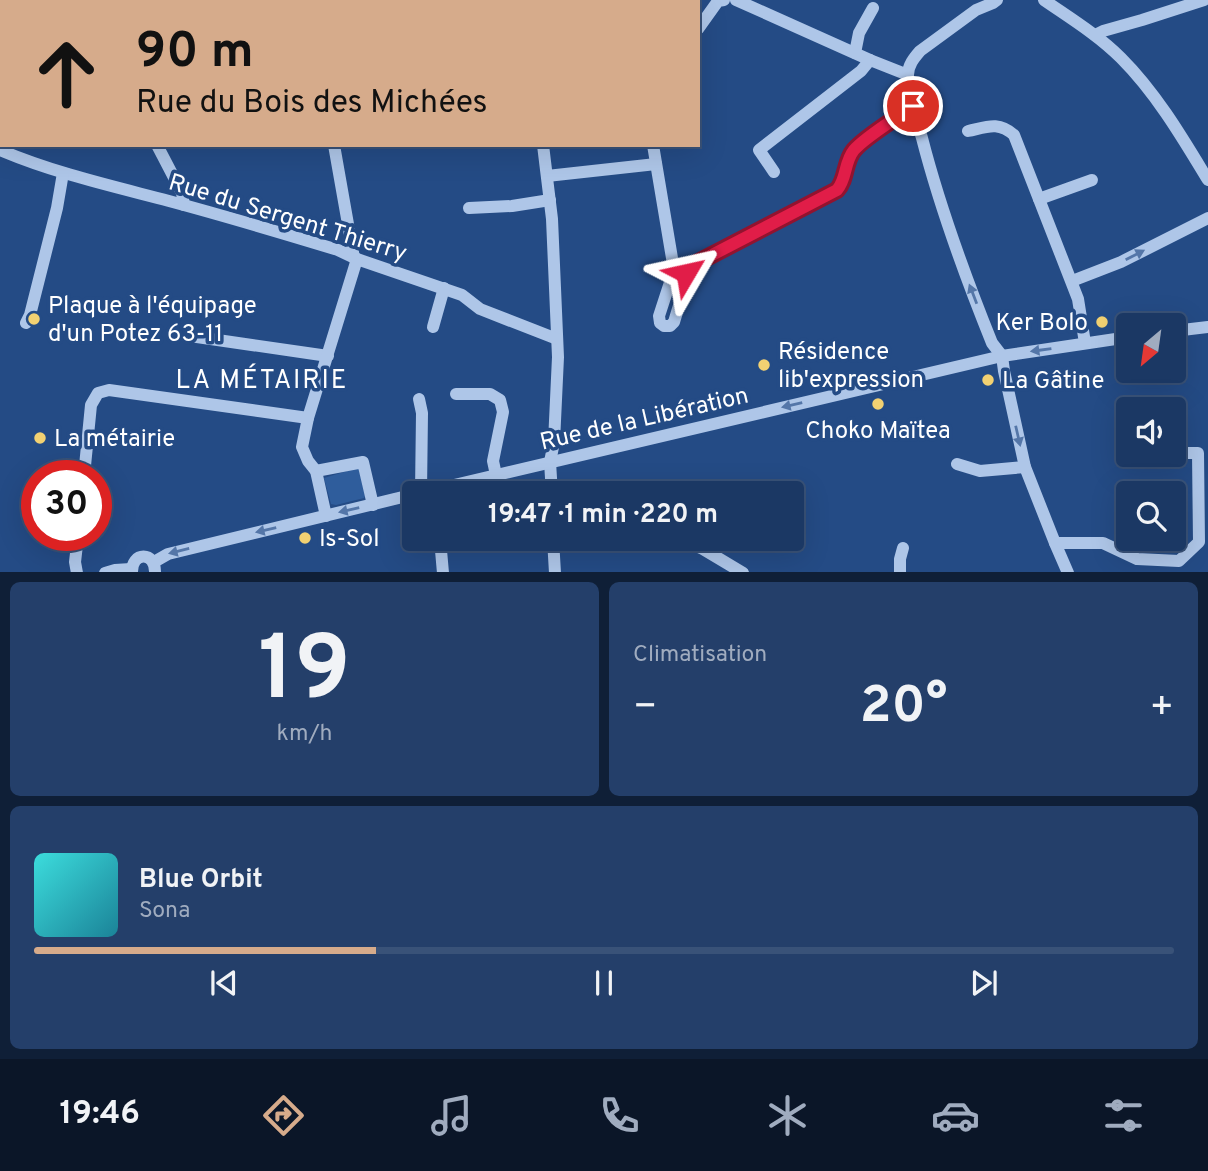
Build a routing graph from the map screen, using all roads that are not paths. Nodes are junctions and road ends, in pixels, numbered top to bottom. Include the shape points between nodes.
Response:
1 (724, 0) edge
2 (736, 0) edge
3 (997, 0) edge
4 (1043, 1) edge
5 (1195, 1) edge
6 (873, 8) dead end
7 (700, 26) edge
8 (1095, 36) junction
9 (855, 53) junction
10 (870, 60) junction
11 (908, 75) junction
12 (913, 106) junction
13 (968, 131) dead end
14 (158, 147) edge
15 (334, 147) edge
16 (543, 147) edge
17 (653, 147) edge
18 (0, 150) edge
19 (656, 164) junction
20 (774, 172) dead end
21 (63, 173) junction
22 (547, 176) junction
23 (1092, 180) dead end
24 (1208, 180) edge
25 (1040, 199) junction
26 (550, 200) junction
27 (184, 205) junction
28 (469, 208) dead end
29 (1208, 218) edge
30 (356, 258) junction
31 (1072, 281) junction
32 (444, 288) junction
33 (26, 323) dead end
34 (433, 327) dead end
35 (1208, 327) edge
36 (1186, 330) edge
37 (190, 336) dead end
38 (557, 339) junction
39 (1116, 339) edge
40 (1085, 343) junction
41 (328, 356) junction
42 (1002, 356) junction
43 (456, 394) dead end
44 (419, 399) dead end
45 (308, 418) junction
46 (1186, 453) edge
47 (86, 460) edge
48 (550, 462) junction
49 (957, 464) dead end
50 (1025, 467) junction
51 (316, 471) junction
52 (495, 475) junction
53 (418, 481) edge
54 (472, 481) edge
55 (551, 481) edge
56 (402, 497) edge
57 (373, 505) junction
58 (326, 516) junction
59 (1055, 543) junction
60 (903, 548) dead end
61 (76, 551) edge
62 (441, 551) edge
63 (554, 551) edge
64 (706, 551) edge
65 (154, 567) edge
66 (131, 571) edge
67 (77, 572) edge
68 (105, 572) edge
69 (443, 572) edge
70 (555, 572) edge
71 (743, 572) edge
72 (900, 572) edge
73 (1068, 572) edge

1 - 7 street via 718,1
2 - 9 street
3 - 11 street via 920,51
4 - 8 street
5 - 8 street
6 - 9 street via 859,33
8 - 24 street via 1145,84
9 - 10 street
10 - 11 street
10 - 20 street via 759,150
11 - 12 street
12 - 19 street via 853,151 837,190 678,270
42 -> 12 street via 992,343 953,240
13 - 25 street via 996,125 1014,135
14 - 27 street
15 - 30 street
16 - 22 street
17 - 19 street
18 - 21 street, Rue du Sergent Thierry
19 - 22 street
21 - 27 street, Rue du Sergent Thierry
21 - 33 street
22 - 26 street
23 - 25 street
25 - 31 street
26 - 28 street
26 - 38 street
27 - 30 street, Rue du Sergent Thierry
31 -> 29 street
30 - 32 street, Rue du Sergent Thierry
30 - 41 street
31 - 40 street
32 - 34 street
32 - 38 street, Rue du Sergent Thierry via 480,309
35 - 36 street
37 - 41 street
38 - 48 street
39 - 40 street, Rue de la Libération
40 -> 42 street, Rue de la Libération
41 - 45 street
42 -> 48 street, Rue de la Libération
42 -> 50 street
43 - 52 street via 490,394 500,400 503,412 493,461
44 - 53 street
45 - 47 street via 109,390 98,393 91,405
45 - 51 street via 302,447
46 - 59 street via 1198,453 1199,542 1179,561 1137,559 1102,543
48 - 52 street, Rue de la Libération
48 - 55 street
49 - 50 street via 980,471
50 - 59 street
51 - 57 street via 363,462
51 - 58 street
52 - 54 street, Rue de la Libération
56 - 57 street, Rue de la Libération
57 -> 58 street, Rue de la Libération
58 -> 65 street, Rue de la Libération via 168,554
59 - 73 street
60 - 72 street
61 - 67 street
62 - 69 street
63 - 70 street
64 - 71 street
65 - 66 street, Rue de la Libération via 148,557 139,557
66 - 68 street

